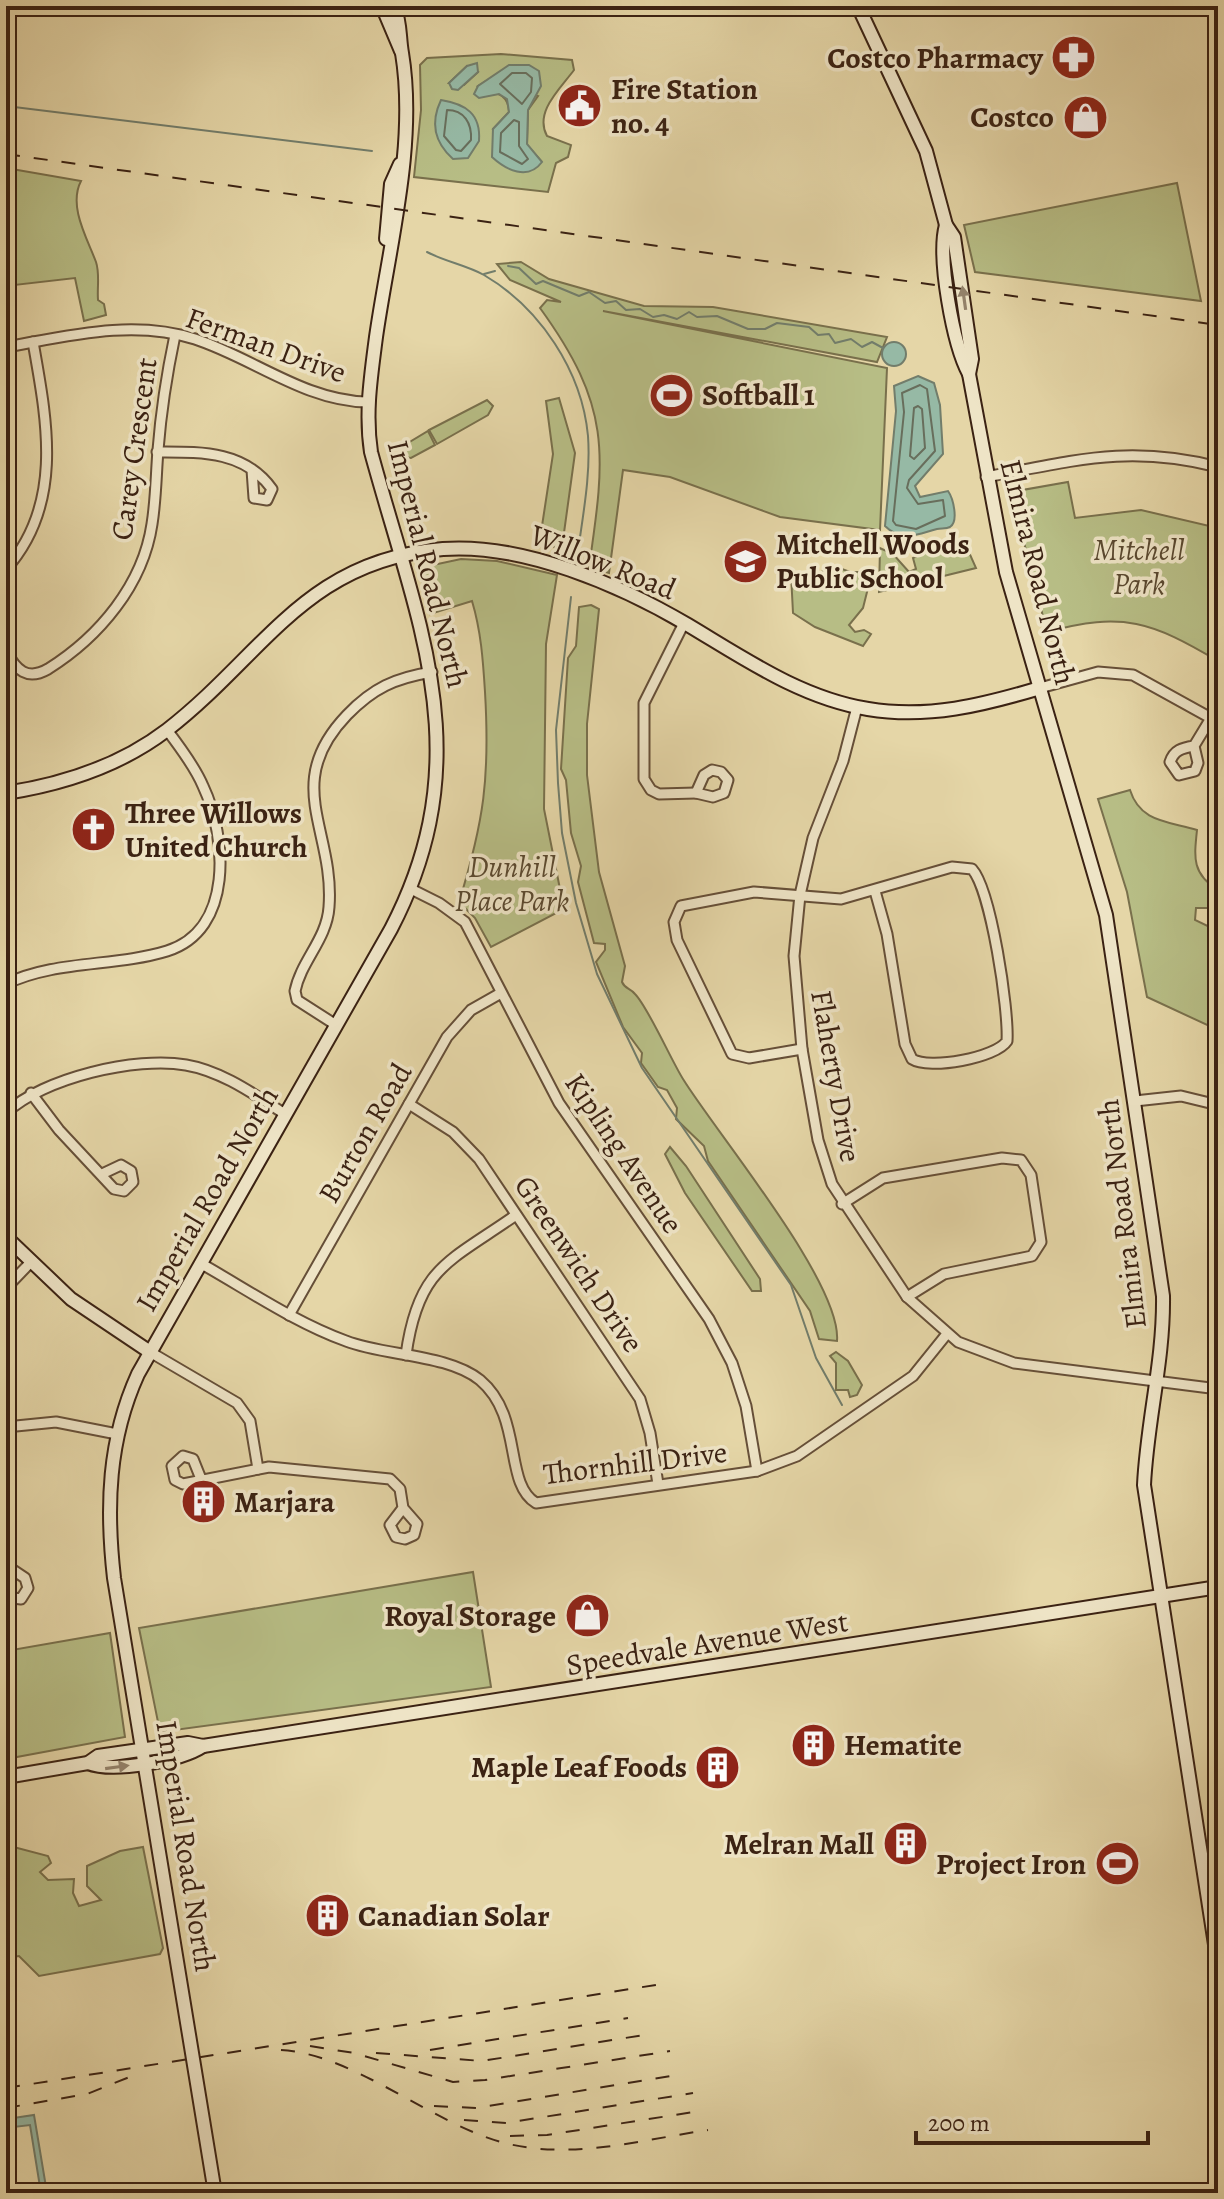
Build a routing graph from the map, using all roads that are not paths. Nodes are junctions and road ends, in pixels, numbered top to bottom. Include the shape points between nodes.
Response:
1 (382, 6) edge
2 (394, 6) edge
3 (858, 6) edge
4 (402, 51) junction
5 (175, 335) junction
6 (33, 342) junction
7 (6, 347) edge
8 (367, 402) junction
9 (157, 452) junction
10 (1218, 467) edge
11 (252, 470) dead end
12 (986, 477) junction
13 (400, 557) junction
14 (6, 569) edge
15 (684, 623) junction
16 (6, 651) edge
17 (432, 672) junction
18 (1040, 688) junction
19 (857, 707) junction
20 (1214, 720) edge
21 (167, 730) junction
22 (1194, 746) dead end
23 (6, 793) edge
24 (696, 793) dead end
25 (411, 889) junction
26 (875, 891) junction
27 (800, 895) junction
28 (7, 981) edge
29 (501, 993) junction
30 (336, 1025) junction
31 (802, 1049) junction
32 (31, 1093) junction
33 (1135, 1101) junction
34 (409, 1104) junction
35 (1218, 1105) edge
36 (6, 1113) edge
37 (285, 1114) junction
38 (102, 1174) dead end
39 (842, 1204) junction
40 (516, 1215) junction
41 (6, 1237) edge
42 (30, 1263) junction
43 (200, 1263) junction
44 (6, 1288) edge
45 (907, 1297) junction
46 (289, 1315) junction
47 (946, 1335) junction
48 (150, 1352) junction
49 (406, 1355) junction
50 (1156, 1380) junction
51 (1218, 1389) edge
52 (6, 1427) edge
53 (117, 1434) junction
54 (258, 1469) junction
55 (757, 1471) junction
56 (201, 1479) dead end
57 (658, 1484) junction
58 (403, 1508) dead end
59 (6, 1542) edge
60 (8, 1571) edge
61 (1218, 1587) edge
62 (1162, 1596) junction
63 (6, 1597) edge
64 (145, 1756) junction
65 (6, 1777) edge
66 (1218, 1864) edge
67 (1203, 1867) junction
68 (1218, 1964) edge
69 (215, 2193) edge

1 - 4 street
2 - 4 street, Imperial Road North via 402,26
3 - 12 street, Elmira Road North via 926,151 946,225 946,269
4 - 8 street, Imperial Road North via 407,94 403,185
5 - 6 street, Ferman Drive via 123,329
5 - 8 street, Ferman Drive via 210,345 330,399
5 - 9 street, Carey Crescent
6 - 7 street, Ferman Drive
6 - 14 street via 49,433 47,469 33,531
8 - 13 street, Imperial Road North via 371,452
9 - 11 street via 219,454
9 - 16 street, Carey Crescent via 152,526 138,569 115,608 88,640 37,675 22,673
10 - 12 street via 1161,455 1122,454
12 - 18 street, Elmira Road North via 1006,572
13 - 15 street, Willow Road via 443,549 508,553 596,582
13 - 17 street, Imperial Road North
13 - 21 street, Willow Road via 354,571 303,601
15 - 19 street, Willow Road via 779,679
15 - 24 street via 644,703 644,779 659,794
17 - 25 street, Imperial Road North via 438,709 437,781
17 - 30 street via 376,688 332,731 317,759 314,797 329,910 295,991 297,1000
18 - 19 street, Willow Road via 953,711
18 - 20 street, Willow Road via 1098,672 1133,675
18 - 33 street, Elmira Road North via 1106,915
19 - 27 street, Flaherty Drive via 813,838
20 - 22 street
21 - 23 street, Willow Road via 120,760 69,780
21 - 28 street via 210,805 220,887 206,921 193,937 170,950
25 - 29 street, Kipling Avenue via 465,922
25 - 30 street, Imperial Road North
26 - 26 street via 962,865 978,877 989,911 1007,1028 1001,1049 926,1065 912,1059
26 - 27 street via 841,899
27 - 31 street, Flaherty Drive via 794,956
27 - 31 street via 754,892 694,902 681,906 674,922 677,940 732,1054 749,1058
29 - 34 street, Burton Road via 454,1027
29 - 55 street, Kipling Avenue via 559,1103 709,1319 746,1406
30 - 37 street, Imperial Road North
31 - 39 street, Flaherty Drive via 824,1166
32 - 36 street
32 - 37 street via 104,1070 177,1064 214,1073
32 - 38 street
33 - 35 street via 1181,1096
33 - 50 street, Elmira Road North via 1163,1296
34 - 40 street, Greenwich Drive via 465,1144
34 - 46 street, Burton Road
37 - 43 street, Imperial Road North
39 - 45 street, Flaherty Drive
39 - 45 street via 874,1182 897,1175 1014,1157 1026,1165 1041,1242 1032,1256 944,1274
40 - 49 street via 438,1269 411,1321
40 - 57 street, Greenwich Drive via 640,1399
41 - 42 street
42 - 44 street
42 - 48 street via 99,1320
43 - 46 street, Thornhill Drive
43 - 48 street, Imperial Road North
45 - 47 street, Flaherty Drive
46 - 49 street, Thornhill Drive via 358,1346
47 - 50 street, Flaherty Drive via 1014,1363
47 - 55 street, Thornhill Drive via 920,1370 890,1393 797,1456
48 - 53 street, Imperial Road North
48 - 54 street via 237,1403 250,1421
49 - 57 street, Thornhill Drive via 459,1369 478,1378 494,1395 509,1424 520,1484 536,1503
50 - 51 street, Flaherty Drive
50 - 62 street, Elmira Road North via 1144,1479
52 - 53 street via 56,1422
53 - 64 street, Imperial Road North via 108,1529
54 - 56 street
54 - 58 street via 288,1467 390,1479 399,1487
55 - 57 street, Thornhill Drive
59 - 60 street
60 - 63 street via 25,1578 28,1588 21,1599
61 - 62 street, Speedvale Avenue West
62 - 64 street, Speedvale Avenue West via 203,1746 188,1743
62 - 67 street, Elmira Road North
64 - 65 street, Speedvale Avenue West via 98,1756 88,1763
64 - 69 street, Imperial Road North
66 - 67 street
67 - 68 street, Elmira Road North

